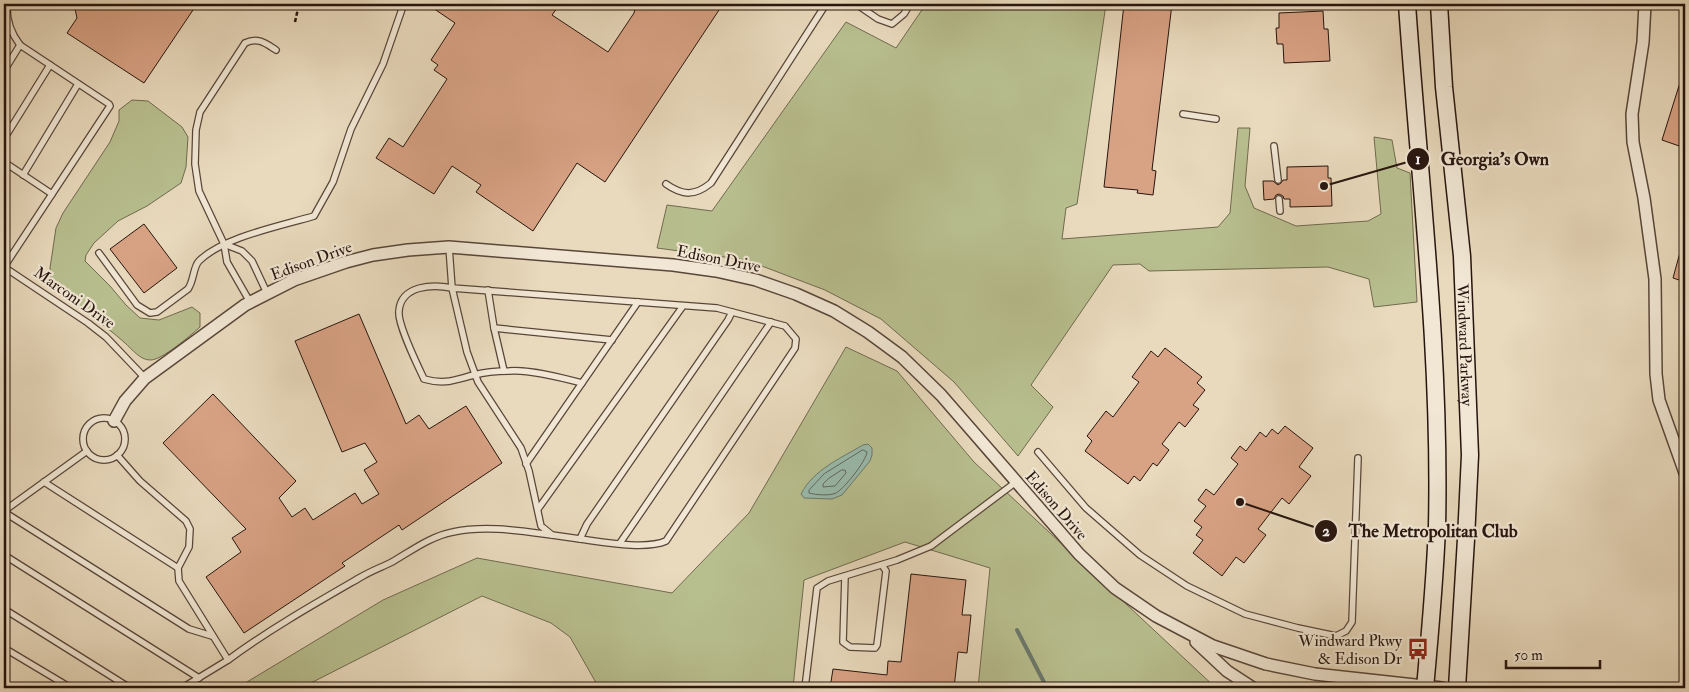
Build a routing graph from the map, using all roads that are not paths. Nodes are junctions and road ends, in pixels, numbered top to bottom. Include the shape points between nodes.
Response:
1 (7, 4) edge
2 (398, 4) edge
3 (826, 4) edge
4 (856, 4) edge
5 (871, 4) edge
6 (910, 4) edge
7 (1407, 4) edge
8 (1439, 4) edge
9 (1645, 4) edge
10 (866, 11) junction
11 (20, 45) junction
12 (276, 50) dead end
13 (50, 65) junction
14 (4, 71) edge
15 (78, 84) junction
16 (1183, 114) dead end
17 (1216, 119) dead end
18 (4, 139) edge
19 (1274, 146) dead end
20 (4, 162) edge
21 (23, 175) junction
22 (1278, 180) dead end
23 (666, 184) dead end
24 (52, 194) junction
25 (1279, 199) dead end
26 (1280, 211) dead end
27 (224, 244) junction
28 (449, 247) junction
29 (99, 253) dead end
30 (4, 267) edge
31 (452, 288) junction
32 (488, 290) junction
33 (267, 293) junction
34 (250, 302) junction
35 (638, 302) junction
36 (683, 306) junction
37 (732, 312) junction
38 (771, 322) junction
39 (494, 328) junction
40 (612, 340) junction
41 (504, 371) junction
42 (476, 375) junction
43 (145, 378) junction
44 (582, 383) junction
45 (114, 421) junction
46 (87, 451) junction
47 (1038, 452) dead end
48 (117, 455) junction
49 (1358, 458) dead end
50 (526, 464) junction
51 (1685, 468) edge
52 (44, 482) junction
53 (1016, 482) junction
54 (538, 509) junction
55 (4, 512) edge
56 (552, 535) junction
57 (580, 539) junction
58 (620, 543) junction
59 (4, 556) edge
60 (882, 565) junction
61 (178, 568) junction
62 (845, 576) junction
63 (4, 609) edge
64 (1187, 634) junction
65 (212, 636) junction
66 (4, 648) edge
67 (228, 660) junction
68 (199, 678) junction
69 (71, 688) edge
70 (130, 688) edge
71 (182, 688) edge
72 (805, 688) edge
73 (1252, 688) edge
74 (1425, 688) edge
75 (1442, 688) edge
76 (1457, 688) edge

1 - 11 lane via 8,20
2 - 27 lane via 402,9 383,64 350,129 332,182 314,216
3 - 23 lane via 711,183 700,192 686,193 673,190
4 - 10 lane
5 - 10 lane
6 - 10 lane via 892,24
7 - 74 main road, Windward Parkway via 1430,309 1437,454 1437,526
8 - 76 main road, Windward Parkway via 1444,87 1462,256 1470,455
9 - 51 street via 1632,114 1633,142 1655,279 1659,400
11 - 13 lane
11 - 14 lane
12 - 27 lane via 261,41 245,43 197,121 195,164 198,183
13 - 15 lane
13 - 18 lane
15 - 21 lane
15 - 24 lane via 110,106
16 - 17 lane
19 - 22 lane
20 - 21 lane
21 - 24 lane
24 - 30 lane
25 - 26 lane
27 - 29 lane via 198,262 188,289 157,312 150,313 137,305
27 - 33 lane via 242,251 252,261
27 - 34 lane via 227,262
28 - 31 lane
28 - 33 street, Edison Drive via 408,250 346,262
28 - 53 street, Edison Drive via 682,266 756,280 796,294 834,311 902,357
30 - 43 lane, Marconi Drive via 106,337
31 - 32 lane
31 - 42 lane via 467,352
31 - 42 lane via 429,285 410,292 398,311 401,324 424,379 450,383
32 - 35 lane
32 - 39 lane
33 - 34 street, Edison Drive
34 - 43 street, Edison Drive
35 - 36 lane
35 - 40 lane
36 - 37 lane
36 - 54 lane
37 - 38 lane
37 - 57 lane via 587,524
38 - 58 lane
38 - 58 lane via 785,326 796,339 795,348 666,541 658,545
39 - 40 lane
39 - 41 lane
40 - 44 lane
41 - 42 lane
41 - 44 lane via 555,376
42 - 50 lane via 521,448
43 - 45 street, Edison Drive via 125,401
44 - 50 lane
45 - 46 lane via 98,419 87,427 83,441
45 - 48 lane via 125,435 123,448
46 - 48 lane via 100,460
46 - 52 lane
47 - 49 lane via 1086,508 1140,555 1187,586 1245,614 1336,636 1346,631 1352,622
48 - 61 lane via 190,528 189,547
50 - 54 lane
52 - 55 lane
52 - 61 lane
53 - 60 lane via 931,546
53 - 64 street, Edison Drive via 1078,554 1115,588
54 - 56 lane via 541,526
55 - 65 lane via 189,629
56 - 57 lane
56 - 67 lane via 515,530 452,532 415,547 362,576
57 - 58 lane
59 - 68 lane
60 - 62 lane
60 - 62 lane via 886,570 875,648 850,647 843,642
61 - 65 lane via 179,581
62 - 72 lane via 817,588
63 - 70 lane
64 - 73 street, Edison Drive via 1227,671
64 - 74 street, Edison Drive via 1266,664 1315,674
65 - 67 lane
66 - 69 lane
67 - 68 lane
68 - 71 lane
74 - 75 street, Edison Drive

